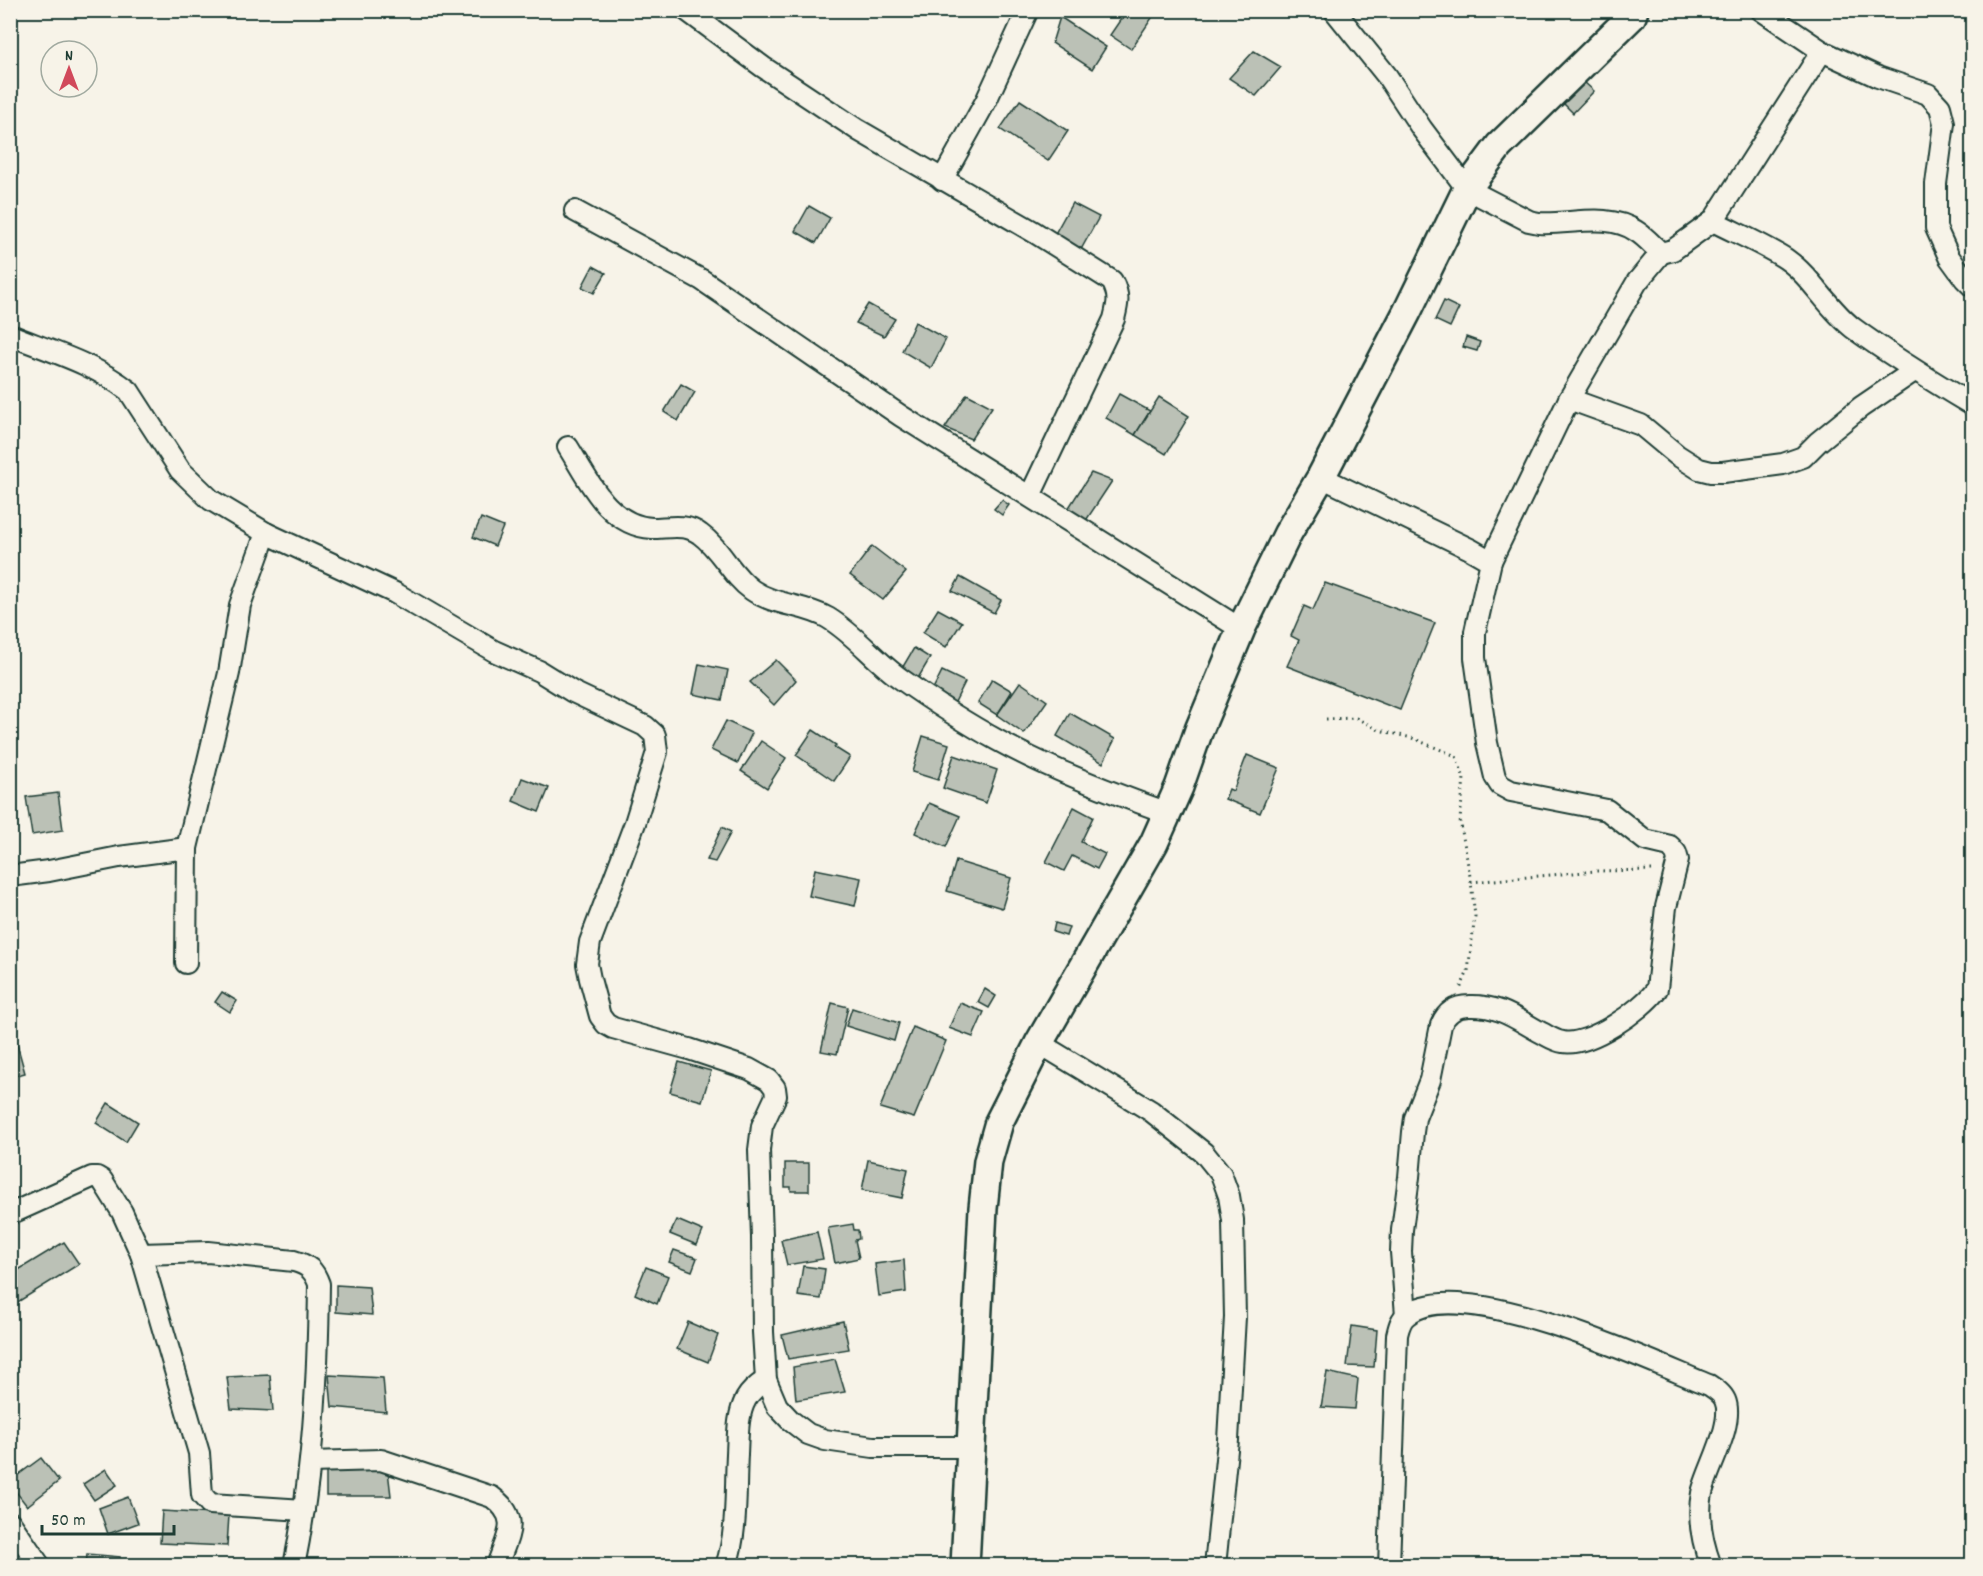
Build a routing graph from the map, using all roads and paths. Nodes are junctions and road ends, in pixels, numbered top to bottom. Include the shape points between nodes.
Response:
1 (686, 10) edge
2 (1028, 10) edge
3 (1334, 10) edge
4 (1634, 10) edge
5 (1761, 10) edge
6 (1822, 51) junction
7 (942, 180) junction
8 (1467, 189) junction
9 (575, 211) dead end
10 (1713, 221) junction
11 (1661, 253) junction
12 (1972, 286) edge
13 (10, 335) edge
14 (1914, 370) junction
15 (1569, 399) junction
16 (1972, 405) edge
17 (568, 447) dead end
18 (1321, 477) junction
19 (1030, 496) junction
20 (266, 533) junction
21 (1491, 561) junction
22 (1241, 629) junction
23 (1326, 719) dead end
24 (1168, 813) junction
25 (187, 848) junction
26 (1676, 869) junction
27 (10, 876) edge
28 (1471, 882) junction
29 (186, 963) dead end
30 (1451, 1010) junction
31 (1039, 1043) junction
32 (10, 1214) edge
33 (141, 1254) junction
34 (1406, 1315) junction
35 (766, 1380) junction
36 (972, 1447) junction
37 (310, 1462) junction
38 (304, 1510) junction
39 (10, 1522) edge
40 (40, 1566) edge
41 (294, 1566) edge
42 (497, 1566) edge
43 (726, 1566) edge
44 (965, 1566) edge
45 (1215, 1566) edge
46 (1389, 1566) edge
47 (1711, 1566) edge

1 - 7 street via 763,67
2 - 7 street via 986,101
3 - 8 street via 1387,76
4 - 8 street via 1499,146
5 - 6 street
6 - 10 street
6 - 12 street via 1878,77 1928,94 1940,106 1944,123 1936,184 1936,228 1949,257
7 - 19 street via 1112,281 1118,292 1114,319
8 - 11 street via 1539,223 1621,224 1635,229
8 - 18 street
9 - 19 street via 702,280 901,416
10 - 11 street via 1673,250
10 - 14 street via 1786,259 1851,326
11 - 15 street via 1637,282
13 - 20 street via 98,371 129,391 180,470 199,490
14 - 15 street via 1861,407 1803,458 1723,472 1699,469 1641,426
14 - 16 street
15 - 21 street
17 - 24 street via 604,504 622,519 649,528 686,527 698,532 751,590 775,602 828,618 899,678 996,740
18 - 21 street
18 - 22 street via 1288,533
19 - 22 street
20 - 25 street via 240,605 229,673
20 - 35 street via 395,593 494,651 645,726 655,735 657,752 590,942 587,964 600,1016 606,1024 749,1070 770,1080 775,1088 776,1096 762,1126 759,1150
21 - 26 street via 1475,632 1475,658 1495,777 1511,791 1607,810 1645,840 1671,846 1678,860
22 - 24 street
23 - 28 path via 1356,718 1379,730 1456,756 1464,778 1460,820
24 - 31 street
25 - 27 street
25 - 29 street
26 - 28 path via 1596,871
26 - 30 street via 1666,907 1657,989 1631,1014 1586,1040 1564,1042 1499,1009 1466,1006
28 - 30 path via 1474,916 1468,971
30 - 34 street via 1441,1025 1430,1080 1415,1118 1402,1230
31 - 36 street via 999,1122 988,1161 982,1208
31 - 45 street via 1151,1111 1204,1153 1221,1174 1229,1196 1235,1317
32 - 33 street via 97,1177 122,1212
33 - 37 street via 230,1254 294,1261 315,1273 319,1284 318,1360
33 - 38 street via 199,1453 205,1500
34 - 46 street via 1397,1335
34 - 47 street via 1434,1305 1500,1309 1566,1329 1719,1392 1727,1408 1725,1428 1702,1492 1700,1510 1701,1533
35 - 36 street via 777,1406 791,1421 808,1434 825,1440 873,1446
35 - 43 street via 745,1399 741,1414 735,1528
36 - 44 street
37 - 38 street
37 - 42 street via 381,1460 492,1497 509,1515 510,1527
38 - 41 street
39 - 40 street

